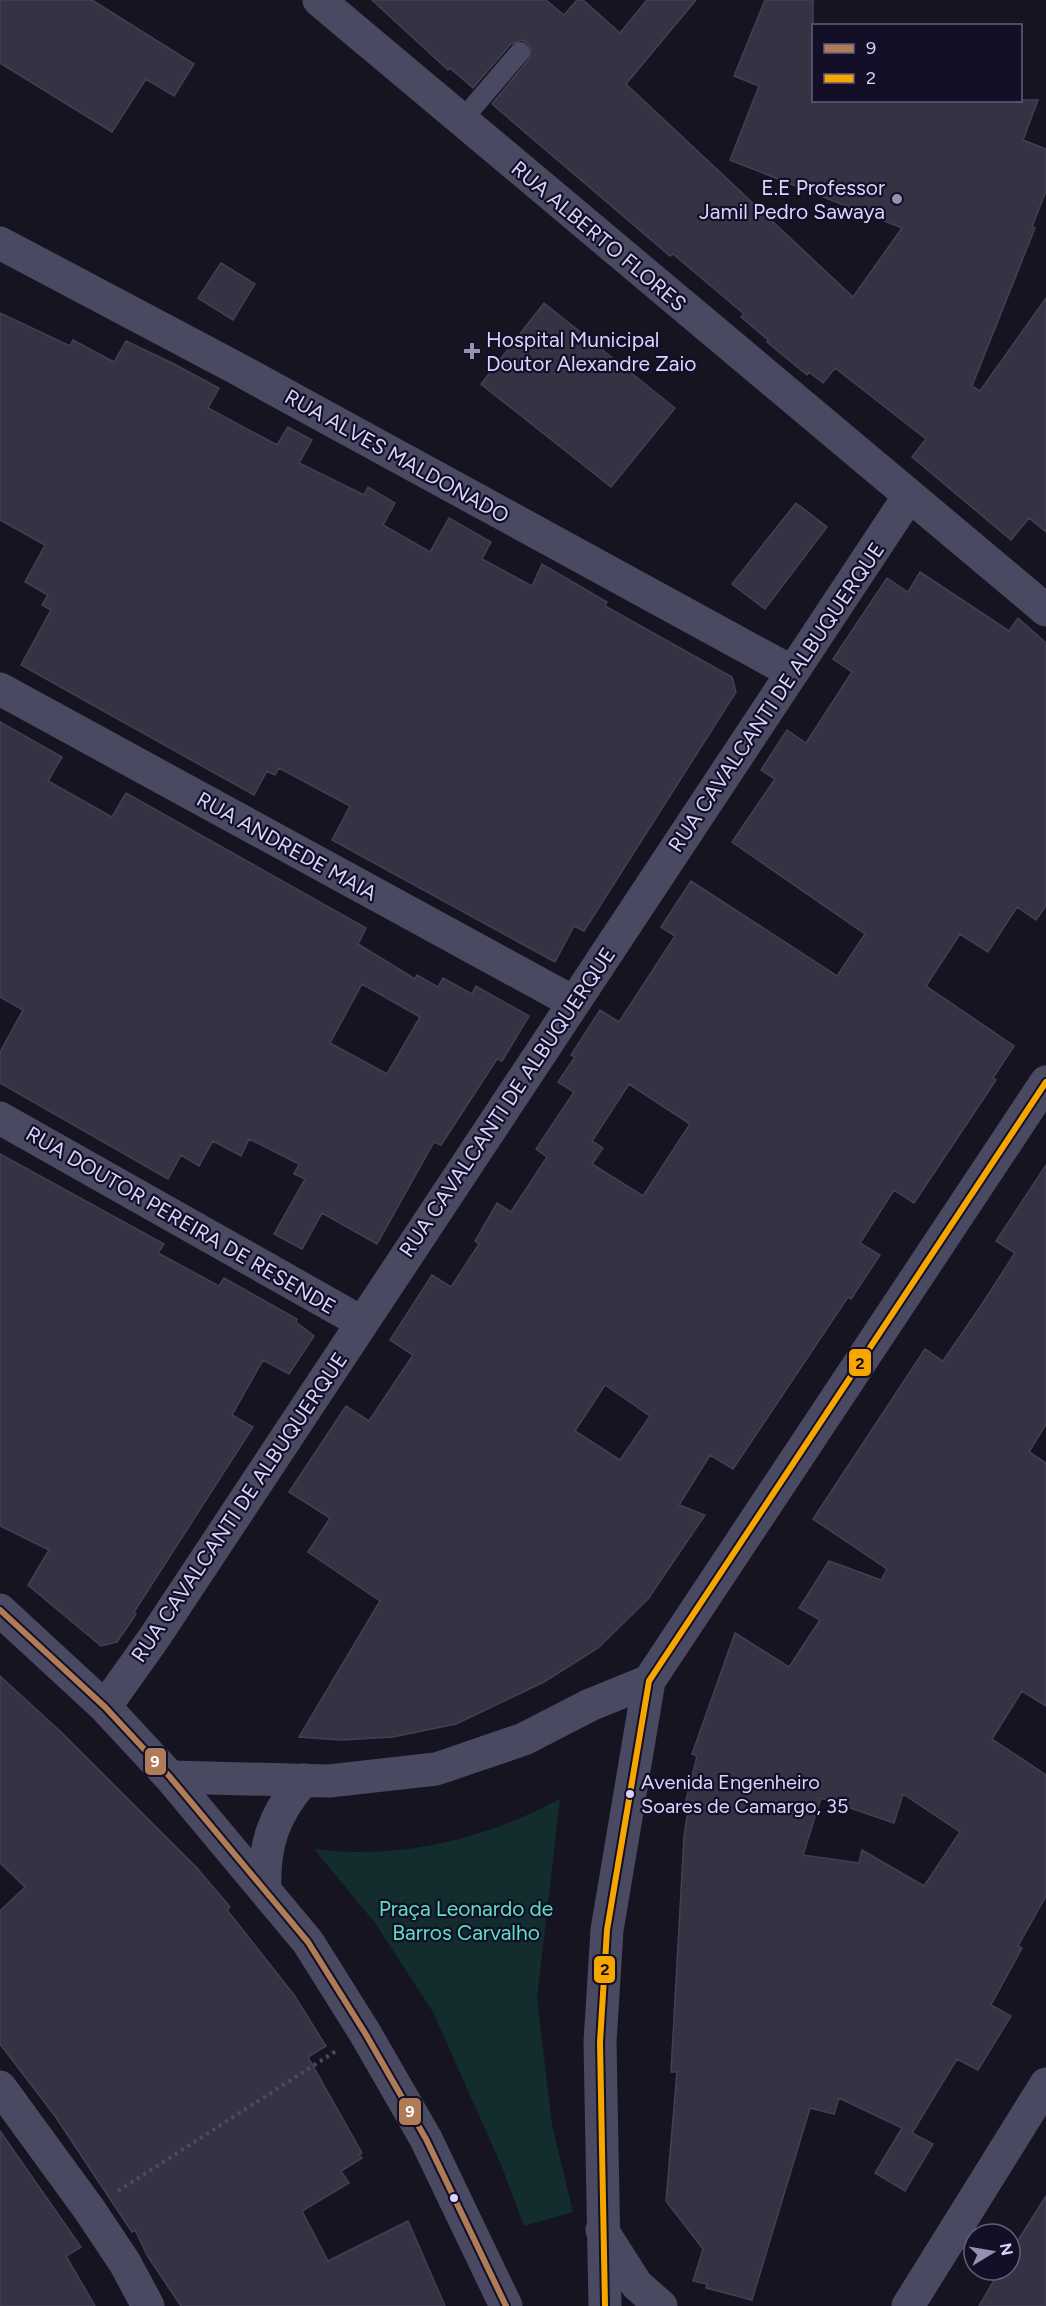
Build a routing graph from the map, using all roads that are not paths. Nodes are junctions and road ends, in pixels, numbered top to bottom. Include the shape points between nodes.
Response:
1 (319, 0) edge
2 (520, 52) dead end
3 (462, 120) junction
4 (0, 243) edge
5 (909, 496) junction
6 (1046, 610) edge
7 (792, 672) junction
8 (0, 688) edge
9 (573, 1002) junction
10 (1046, 1082) edge
11 (0, 1118) edge
12 (361, 1322) junction
13 (0, 1610) edge
14 (649, 1681) junction
15 (105, 1707) junction
16 (170, 1777) junction
17 (304, 1780) junction
18 (265, 1890) junction
19 (1046, 2084) edge
20 (0, 2087) edge
21 (602, 2229) junction
22 (912, 2299) edge
23 (148, 2306) edge
24 (506, 2306) edge
25 (605, 2306) edge
26 (661, 2306) edge
27 (886, 2306) edge

1 - 3 street, RUA ALBERTO FLORES
2 - 3 lane
3 - 5 street, RUA ALBERTO FLORES
4 - 7 street, RUA ALVES MALDONADO
5 - 6 street, RUA ALBERTO FLORES
5 - 7 street, RUA CAVALCANTI DE ALBUQUERQUE
7 - 9 street, RUA CAVALCANTI DE ALBUQUERQUE
8 - 9 street, RUA ANDREDE MAIA
9 - 12 street, RUA CAVALCANTI DE ALBUQUERQUE
10 - 14 street
11 - 12 street, RUA DOUTOR PEREIRA DE RESENDE
12 - 15 street, RUA CAVALCANTI DE ALBUQUERQUE
13 - 15 street
14 - 17 street via 590,1705 524,1739 436,1769 329,1782
14 - 21 street via 607,1930 600,2042
15 - 16 street
16 - 17 street
16 - 18 street
17 - 18 street via 280,1811 272,1829 266,1849
18 - 24 street via 308,1942 365,2032 426,2139
19 - 22 street
20 - 23 street via 89,2209
21 - 25 street
21 - 26 street via 637,2285
22 - 27 street

